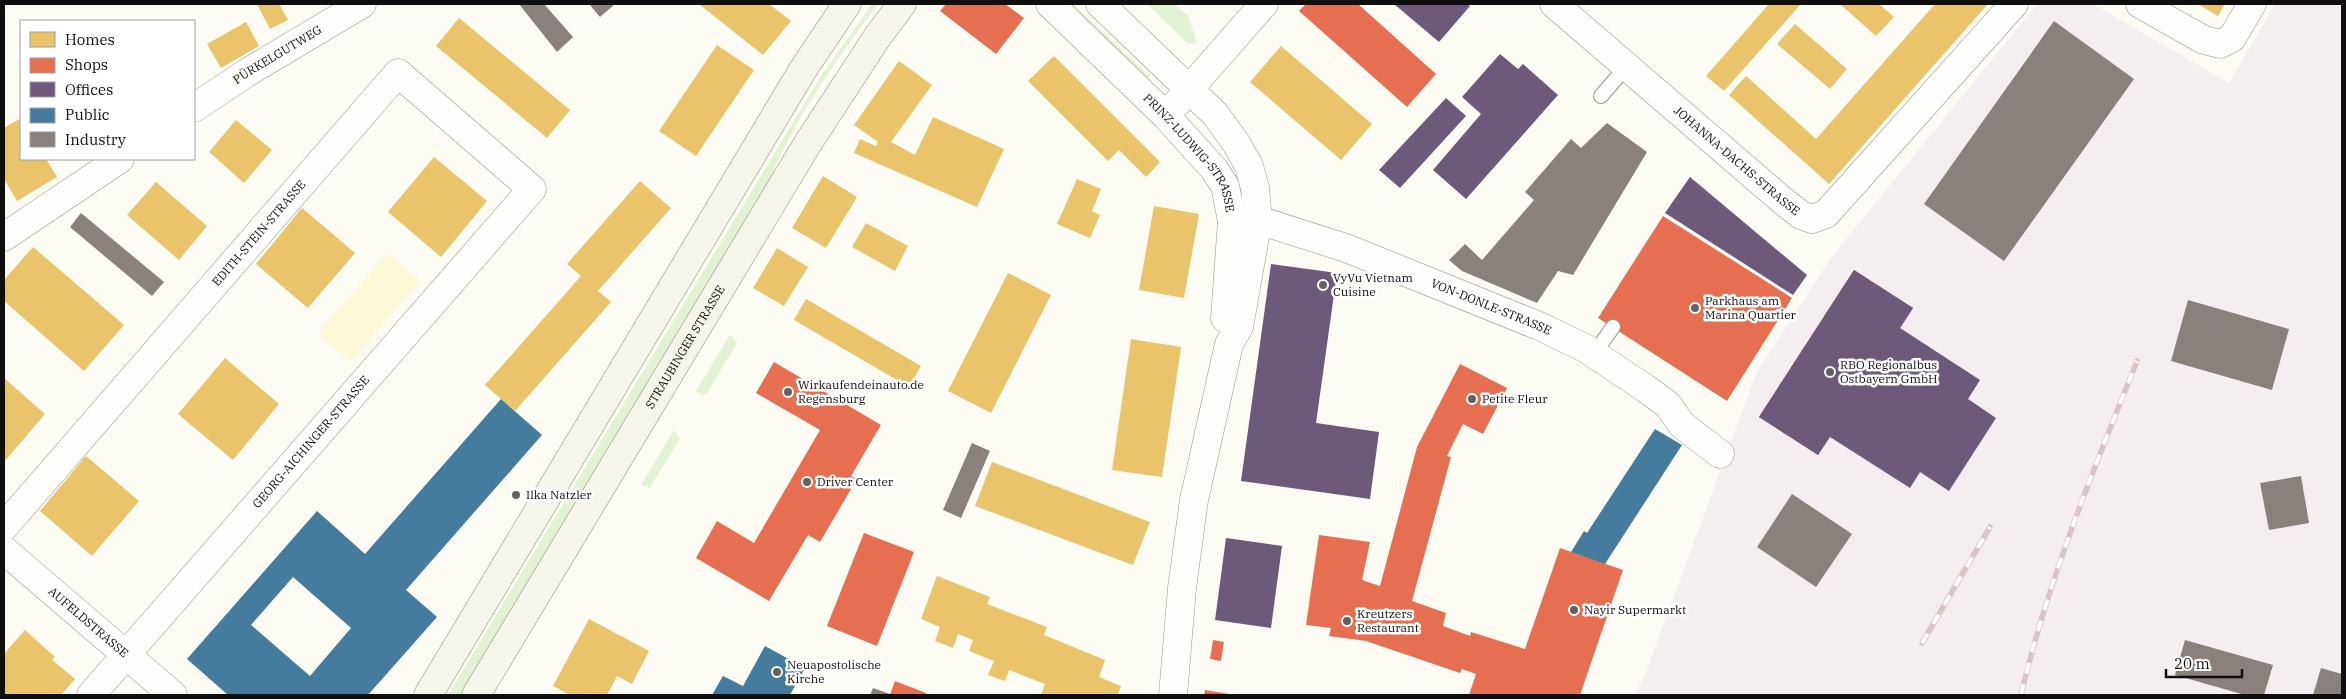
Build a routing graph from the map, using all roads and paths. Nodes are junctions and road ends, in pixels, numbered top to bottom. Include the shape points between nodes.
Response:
1 (362, 4) edge
2 (847, 4) edge
3 (902, 4) edge
4 (1050, 4) edge
5 (1100, 4) edge
6 (1264, 4) edge
7 (1554, 4) edge
8 (2014, 4) edge
9 (2140, 4) edge
10 (2252, 4) edge
11 (1626, 66) junction
12 (1188, 90) junction
13 (1601, 96) dead end
14 (195, 107) edge
15 (1166, 116) junction
16 (119, 160) edge
17 (532, 189) joint
18 (1245, 221) junction
19 (4, 237) edge
20 (1612, 328) dead end
21 (1594, 354) junction
22 (1720, 454) dead end
23 (4, 527) edge
24 (4, 550) edge
25 (126, 655) junction
26 (91, 695) edge
27 (172, 695) edge
28 (428, 695) edge
29 (476, 695) edge
30 (1174, 695) edge

1 - 14 street, PÜRKELGUTWEG
2 - 28 main road via 804,68
3 - 29 main road, STRAUBINGER STRASSE via 813,135
4 - 15 street, PRINZ-LUDWIG-STRASSE
5 - 12 street, PRINZ-LUDWIG-STRASSE
6 - 12 street
7 - 11 street, JOHANNA-DACHS-STRASSE
8 - 11 street, JOHANNA-DACHS-STRASSE via 1826,214 1812,219 1783,201
9 - 10 street via 2204,40 2220,44 2232,38
11 - 13 lane
12 - 15 street
12 - 18 street, PRINZ-LUDWIG-STRASSE via 1215,114 1249,166 1255,188
15 - 18 street, PRINZ-LUDWIG-STRASSE via 1214,169
16 - 19 street
17 - 23 street, EDITH-STEIN-STRASSE via 398,73
17 - 25 street, GEORG-AICHINGER-STRASSE
18 - 21 street, VON-DONLE-STRASSE via 1346,248 1539,326
18 - 30 street, PRINZ-LUDWIG-STRASSE via 1225,327 1230,344 1194,500 1182,588
20 - 21 lane
21 - 22 street, VON-DONLE-STRASSE via 1668,405 1682,425
24 - 25 street, AUFELDSTRASSE
25 - 26 street, GEORG-AICHINGER-STRASSE
25 - 27 street, AUFELDSTRASSE

